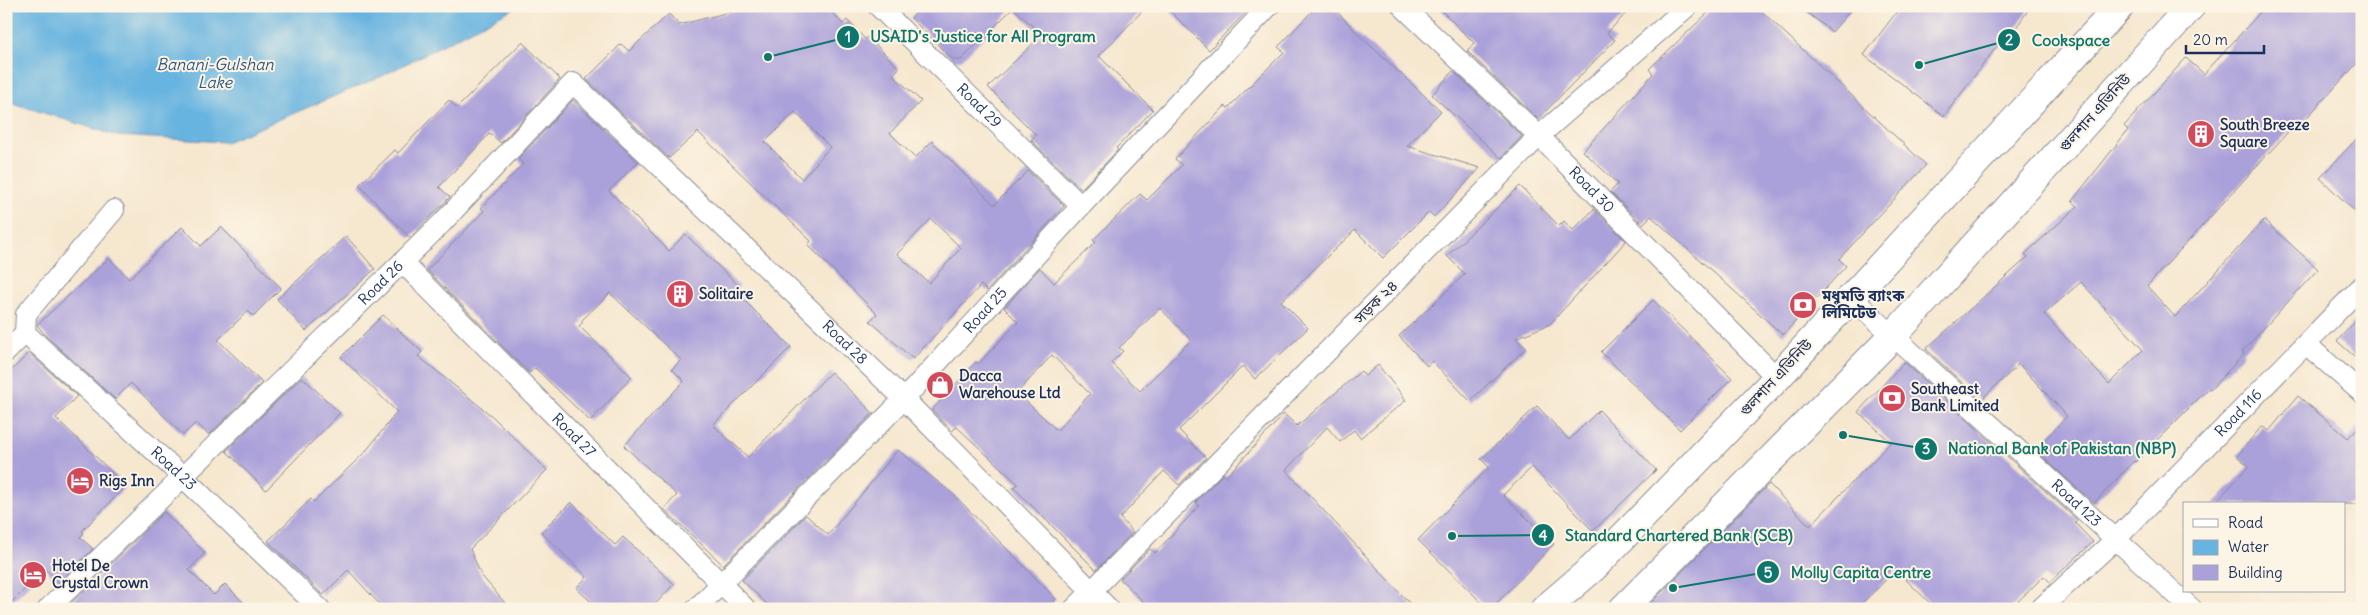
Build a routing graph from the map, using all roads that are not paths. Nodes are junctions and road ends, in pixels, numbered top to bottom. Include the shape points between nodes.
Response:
1 (878, 6) edge
2 (1269, 6) edge
3 (1402, 6) edge
4 (1688, 6) edge
5 (2120, 6) edge
6 (2191, 6) edge
7 (573, 83) joint
8 (1539, 136) junction
9 (1081, 206) junction
10 (114, 210) dead end
11 (402, 262) junction
12 (2362, 286) edge
13 (1852, 298) junction
14 (25, 332) junction
15 (1893, 336) junction
16 (2307, 345) junction
17 (6, 352) edge
18 (1777, 378) junction
19 (2362, 393) edge
20 (904, 399) junction
21 (183, 476) junction
22 (2115, 540) junction
23 (719, 584) junction
24 (1092, 591) junction
25 (310, 606) edge
26 (48, 609) edge
27 (696, 609) edge
28 (746, 609) edge
29 (1074, 609) edge
30 (1110, 609) edge
31 (1546, 609) edge
32 (1623, 609) edge
33 (2040, 609) edge
34 (2192, 609) edge

1 - 9 street, Road 29
2 - 9 street, Road 25
3 - 8 street, Road 30
4 - 8 street, সড়ক ২৪
5 - 13 main road, গুলশান এভিনিউ
6 - 15 main road, গুলশান এভিনিউ
7 - 11 street, Road 26
7 - 20 street, Road 28
8 - 18 street, Road 30
8 - 24 street, সড়ক ২৪
9 - 20 street, Road 25
10 - 14 street via 26,314
11 - 21 street, Road 26
11 - 23 street, Road 27
12 - 16 street, Road 116
13 - 15 street, Road 123
13 - 18 main road, গুলশান এভিনিউ
14 - 17 street
14 - 21 street, Road 23
15 - 22 street, Road 123
15 - 32 main road, গুলশান এভিনিউ
16 - 19 street
16 - 22 street, Road 116
18 - 31 main road, গুলশান এভিনিউ via 1594,567
20 - 23 street, Road 25
20 - 24 street, Road 28
21 - 25 street, Road 23
21 - 26 street, Road 26
22 - 33 street, Road 116
22 - 34 street, Road 123
23 - 27 street, Road 25
23 - 28 street, Road 27
24 - 29 street, সড়ক ২৪
24 - 30 street, Road 28

